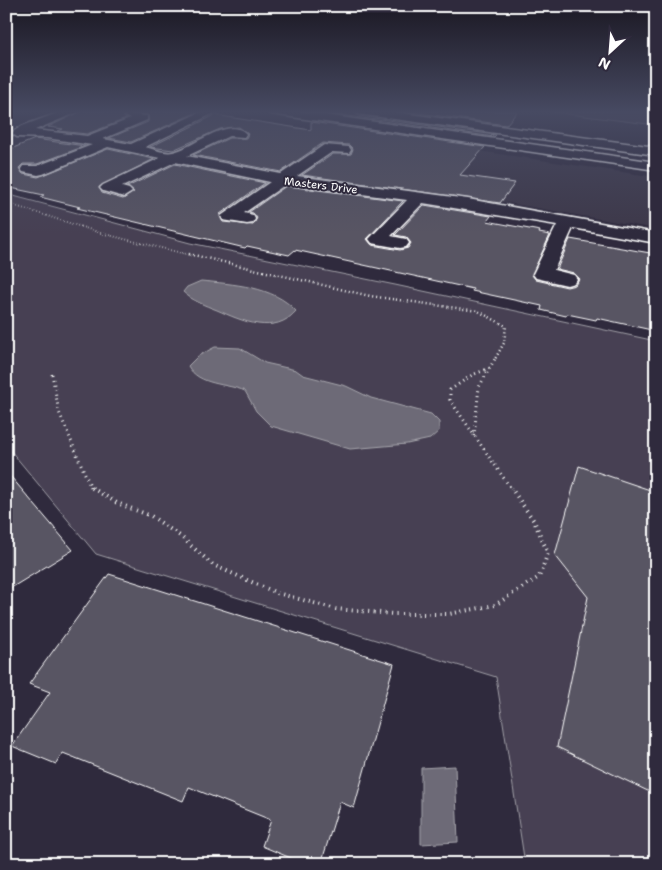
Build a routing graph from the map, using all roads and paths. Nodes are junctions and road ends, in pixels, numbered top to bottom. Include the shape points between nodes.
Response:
1 (85, 152) edge
2 (148, 152) edge
3 (188, 152) edge
4 (324, 152) edge
5 (555, 152) edge
6 (175, 158) junction
7 (656, 166) edge
8 (28, 169) dead end
9 (282, 180) junction
10 (124, 192) dead end
11 (420, 197) junction
12 (6, 203) edge
13 (247, 219) dead end
14 (568, 223) junction
15 (656, 238) edge
16 (400, 243) dead end
17 (656, 244) edge
18 (567, 279) dead end
19 (490, 368) junction
20 (52, 374) dead end
21 (474, 436) junction

1 - 8 street via 38,171
2 - 6 street, Masters Drive
3 - 6 street
4 - 9 street
5 - 7 street
6 - 9 street, Masters Drive
6 - 10 street via 108,188
9 - 11 street, Masters Drive
9 - 13 street via 229,216
11 - 14 street, Masters Drive
11 - 16 street via 378,239
12 - 19 path via 104,234 212,260 370,296 478,311 506,326 504,343
14 - 15 street, Masters Drive
14 - 17 street, Masters Drive
14 - 18 street via 543,274
19 - 21 path via 479,387
19 - 21 path via 472,375 450,390 450,400
20 - 21 path via 58,412 91,488 151,516 213,565 277,593 336,609 450,614 494,605 539,577 548,553 534,521

